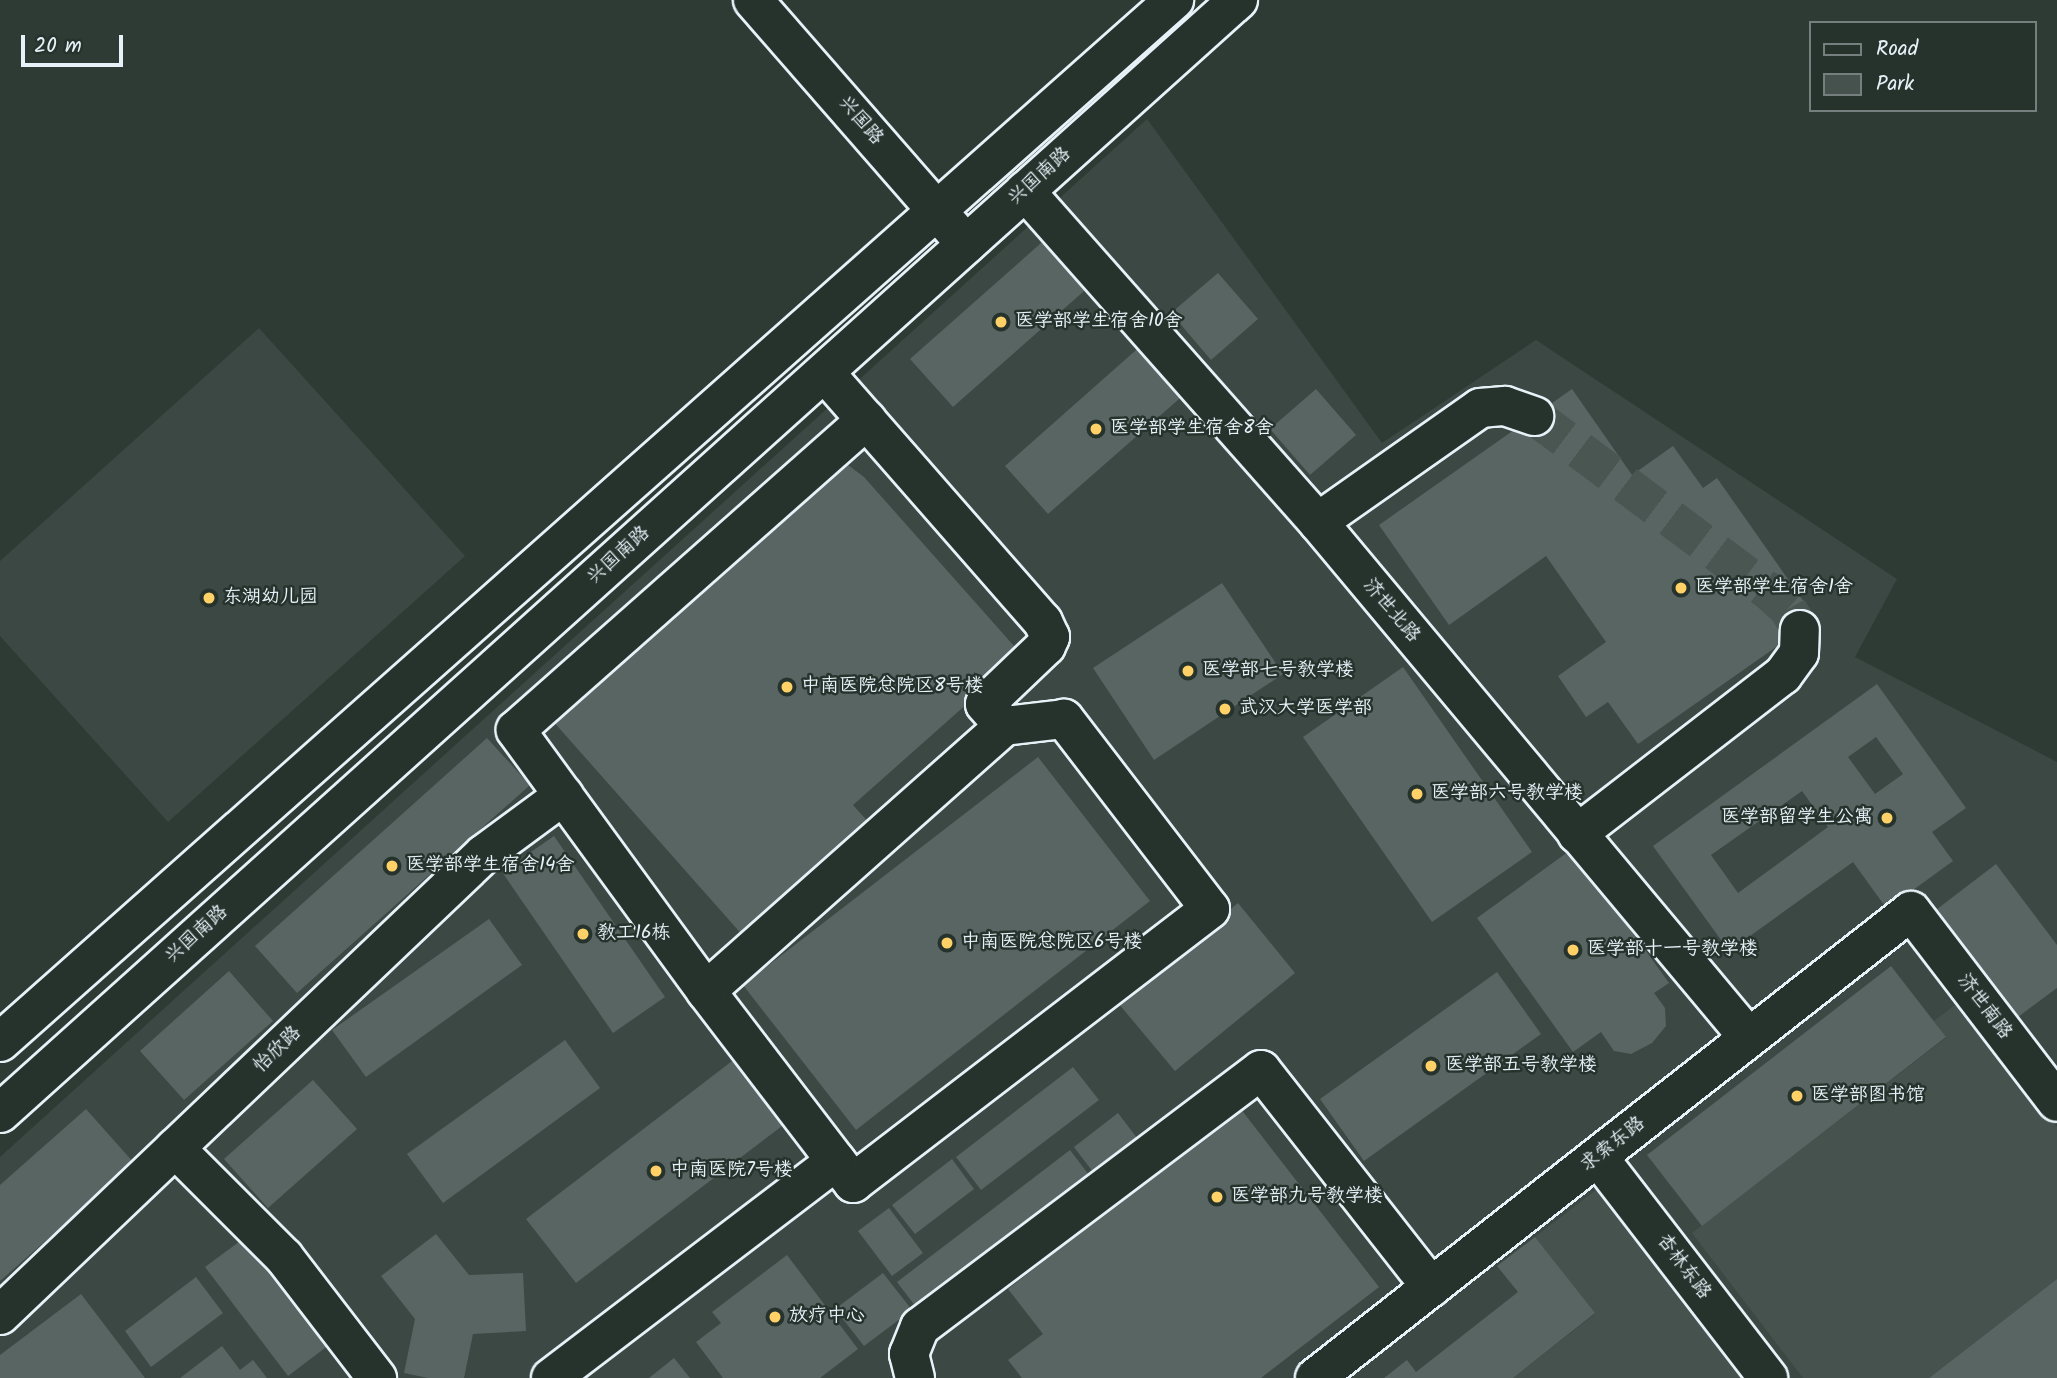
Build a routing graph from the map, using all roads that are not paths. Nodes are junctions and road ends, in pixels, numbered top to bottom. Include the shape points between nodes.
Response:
1 (753, 0) edge
2 (1174, 0) edge
3 (1238, 0) edge
4 (1025, 191) junction
5 (939, 212) junction
6 (966, 244) junction
7 (824, 372) junction
8 (1534, 416) tunnel mouth
9 (867, 420) junction
10 (1318, 522) junction
11 (1800, 630) dead end
12 (1004, 726) junction
13 (564, 794) junction
14 (1577, 834) junction
15 (1911, 911) joint
16 (706, 990) junction
17 (1749, 1038) junction
18 (0, 1042) edge
19 (2057, 1102) edge
20 (0, 1113) edge
21 (175, 1148) junction
22 (1598, 1157) junction
23 (836, 1161) junction
24 (1431, 1287) junction
25 (0, 1315) edge
26 (377, 1378) edge
27 (551, 1378) edge
28 (915, 1378) edge
29 (1315, 1378) edge
30 (1768, 1378) edge

1 - 5 street, 兴国路
2 - 5 street
3 - 4 street, 兴国南路
4 - 6 street, 兴国南路
4 - 10 street, 济世北路
5 - 6 street, 兴国路
5 - 18 street
6 - 7 street, 兴国南路
7 - 9 street
7 - 20 street, 兴国南路
8 - 10 street via 1505,406 1480,408
9 - 12 street via 1047,626 1051,637 1046,646 985,704
9 - 13 street via 516,730
10 - 14 street, 济世北路
11 - 14 street via 1799,653 1783,675
12 - 16 street
12 - 23 street via 1064,719 1210,909 853,1183
13 - 16 street
13 - 21 street, 怡欣路 via 484,854
14 - 17 street, 济世北路
15 - 17 street, 求索东路
15 - 19 street, 济世南路
16 - 23 street
17 - 22 street, 求索东路
21 - 25 street, 怡欣路
21 - 26 street via 284,1257
22 - 24 street, 求索东路
22 - 30 street, 杏林东路
23 - 27 street
24 - 28 street via 1261,1070 920,1327 909,1354
24 - 29 street, 求索东路

